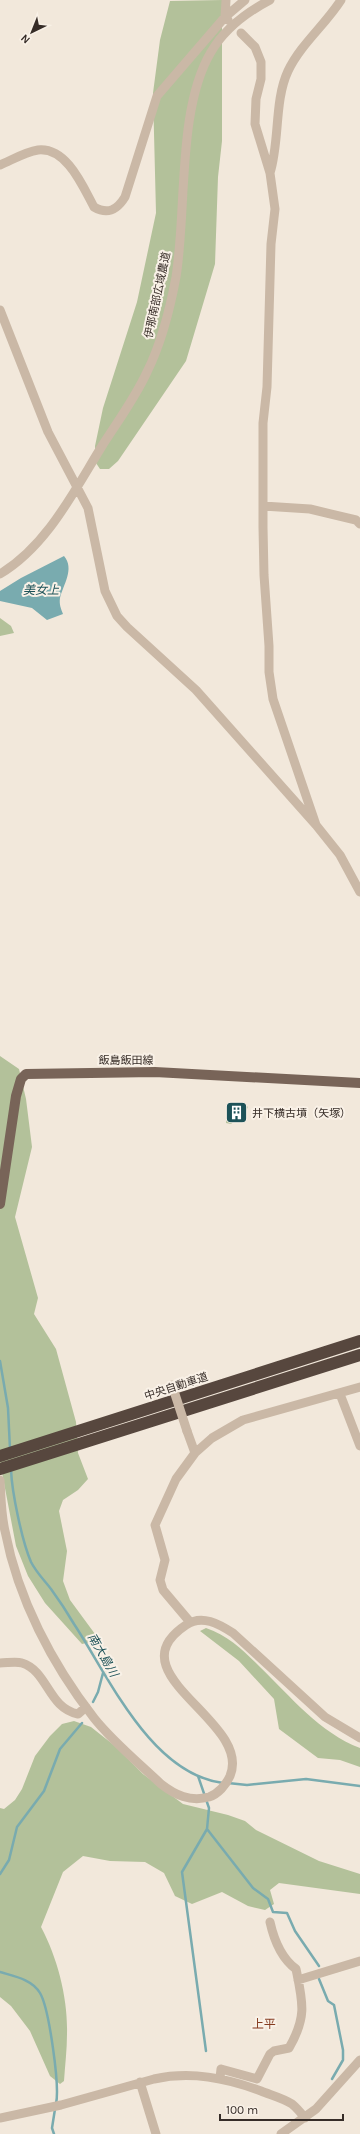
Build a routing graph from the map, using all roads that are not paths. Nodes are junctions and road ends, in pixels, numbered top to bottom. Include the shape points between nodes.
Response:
1 (226, 0) edge
2 (245, 0) edge
3 (270, 0) edge
4 (341, 0) edge
5 (227, 18) junction
6 (241, 32) dead end
7 (0, 165) edge
8 (270, 173) junction
9 (0, 310) edge
10 (78, 486) junction
11 (263, 506) junction
12 (360, 524) edge
13 (0, 574) edge
14 (316, 825) junction
15 (360, 892) edge
16 (360, 1083) edge
17 (0, 1204) edge
18 (360, 1341) edge
19 (360, 1355) edge
20 (172, 1385) dead end
21 (360, 1387) edge
22 (340, 1394) junction
23 (62, 1443) junction
24 (360, 1446) edge
25 (195, 1453) junction
26 (0, 1456) edge
27 (0, 1469) edge
28 (0, 1480) edge
29 (190, 1622) junction
30 (0, 1663) edge
31 (86, 1707) junction
32 (360, 1738) edge
33 (270, 1922) dead end
34 (360, 1961) edge
35 (298, 1980) junction
36 (360, 2060) edge
37 (220, 2078) junction
38 (140, 2082) junction
39 (0, 2118) edge
40 (305, 2118) junction
41 (156, 2134) edge
42 (281, 2134) edge

1 - 5 street
2 - 5 street
3 - 10 street, 伊那南部広域農道 via 255,8 226,32 211,51 197,84 192,108 176,277 162,338 148,372
4 - 8 street via 310,37 288,72 282,92 275,155
5 - 7 street via 158,96 125,197 116,209 102,212 94,207 65,161 48,151 38,150
6 - 8 street via 255,48 261,62 255,124
8 - 11 street via 276,209 271,244 267,387 263,422
9 - 10 street via 48,432
10 - 13 street, 伊那南部広域農道 via 31,550
10 - 14 street via 93,524 105,591 117,616 196,690
11 - 12 street via 310,509 356,520
11 - 14 street via 269,672 273,699
14 - 15 street via 340,855
16 - 17 main road, 飯島飯田線 via 155,1072 26,1074 21,1079 16,1096
18 - 23 highway, 中央自動車道
19 - 23 highway, 中央自動車道
20 - 25 street, bridge
21 - 22 street
22 - 24 street
22 - 25 street via 242,1420 212,1438
23 - 26 highway, 中央自動車道
23 - 27 highway, 中央自動車道
25 - 29 street via 176,1479 155,1525 164,1560 160,1580 163,1590
28 - 31 street via 2,1512 9,1550 31,1612 53,1656
29 - 31 street via 171,1636 166,1646 167,1670 179,1689 225,1738 233,1769 220,1790 207,1797 195,1799 178,1795 161,1784 103,1728
29 - 32 street via 204,1620 217,1623 233,1633 325,1717
30 - 31 street via 21,1663 30,1667 38,1674 58,1703 72,1712 78,1714
33 - 35 street via 281,1954 296,1969
34 - 35 street
35 - 37 street via 302,1994 302,2020 289,2048 270,2054 256,2079 221,2069
36 - 40 street
37 - 38 street via 169,2075
37 - 40 street via 276,2096 293,2105
38 - 39 street via 110,2093
38 - 41 street
40 - 42 street

